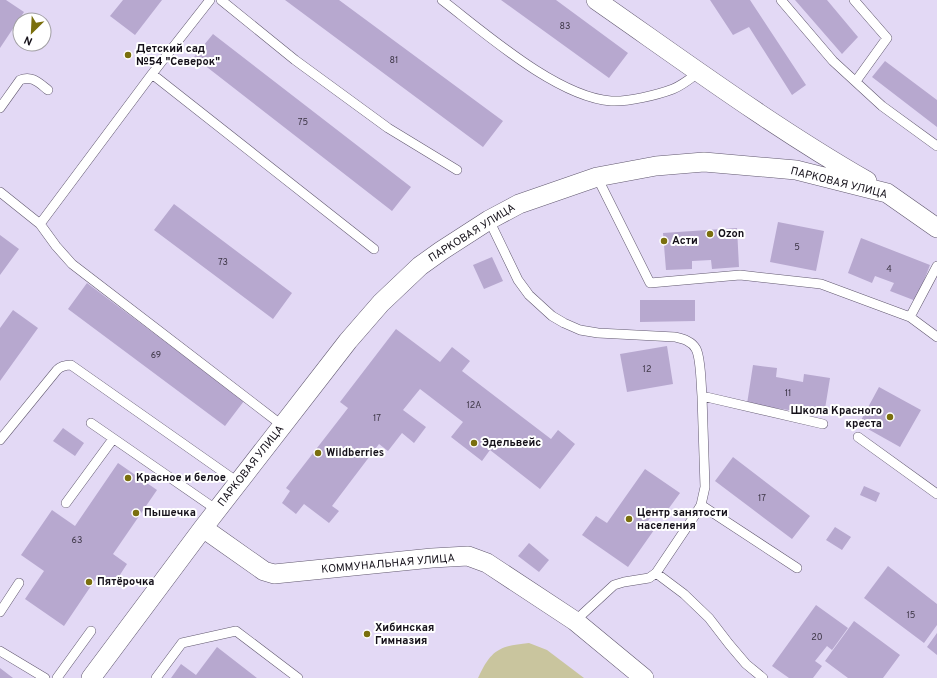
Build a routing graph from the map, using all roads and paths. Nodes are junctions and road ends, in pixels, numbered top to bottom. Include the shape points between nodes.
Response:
1 (210, 0) edge
2 (222, 0) edge
3 (442, 0) edge
4 (596, 0) edge
5 (781, 0) edge
6 (854, 0) edge
7 (699, 72) junction
8 (152, 74) junction
9 (856, 81) junction
10 (48, 90) dead end
11 (0, 108) edge
12 (937, 146) edge
13 (457, 170) dead end
14 (597, 177) junction
15 (0, 192) edge
16 (887, 193) junction
17 (489, 220) junction
18 (40, 224) junction
19 (937, 228) edge
20 (374, 249) dead end
21 (937, 266) edge
22 (910, 317) junction
23 (937, 337) edge
24 (702, 396) junction
25 (91, 423) dead end
26 (823, 424) dead end
27 (283, 426) junction
28 (858, 437) dead end
29 (113, 438) junction
30 (0, 440) edge
31 (239, 482) junction
32 (937, 494) edge
33 (66, 503) dead end
34 (701, 505) junction
35 (217, 510) junction
36 (203, 528) junction
37 (797, 568) dead end
38 (656, 573) junction
39 (19, 583) dead end
40 (0, 612) edge
41 (575, 621) junction
42 (91, 631) dead end
43 (0, 652) edge
44 (45, 678) edge
45 (57, 678) edge
46 (91, 678) edge
47 (156, 678) edge
48 (298, 678) edge
49 (644, 678) edge
50 (763, 678) edge

1 - 8 lane
2 - 13 lane via 295,60 388,128
3 - 7 lane via 518,58 579,93 610,101 634,100 673,89
4 - 7 street
5 - 9 lane via 832,61
6 - 9 lane via 887,38
7 - 16 street via 842,167
8 - 18 lane
8 - 20 lane
9 - 12 lane via 882,106
10 - 11 lane via 31,78 20,80
14 - 16 street, ПАРКОВАЯ УЛИЦА via 656,166 704,162 796,170
14 - 17 street, ПАРКОВАЯ УЛИЦА via 519,204
14 - 22 lane via 650,283 740,275 822,284
15 - 18 lane
16 - 19 street, ПАРКОВАЯ УЛИЦА
17 - 24 lane via 518,280 529,295 552,316 580,330 675,337 691,343 698,356
17 - 27 street, ПАРКОВАЯ УЛИЦА via 420,266 381,303 348,341
18 - 27 lane via 72,264
21 - 22 lane
22 - 23 lane
24 - 26 lane
24 - 34 lane via 705,487
25 - 29 lane
27 - 31 street, ПАРКОВАЯ УЛИЦА
28 - 32 lane
29 - 33 lane
29 - 35 lane
30 - 31 lane via 57,370 61,366 71,365
31 - 35 street, ПАРКОВАЯ УЛИЦА
34 - 37 lane
34 - 38 lane
35 - 36 street, ПАРКОВАЯ УЛИЦА
36 - 41 street, КОММУНАЛЬНАЯ УЛИЦА via 264,571 274,574 468,556 487,563
36 - 46 street, ПАРКОВАЯ УЛИЦА
38 - 41 lane via 649,578 614,585
38 - 50 lane via 684,594 709,618 746,664
39 - 40 lane
41 - 49 street, КОММУНАЛЬНАЯ УЛИЦА
42 - 45 lane
43 - 44 lane
47 - 48 lane via 182,643 236,630

